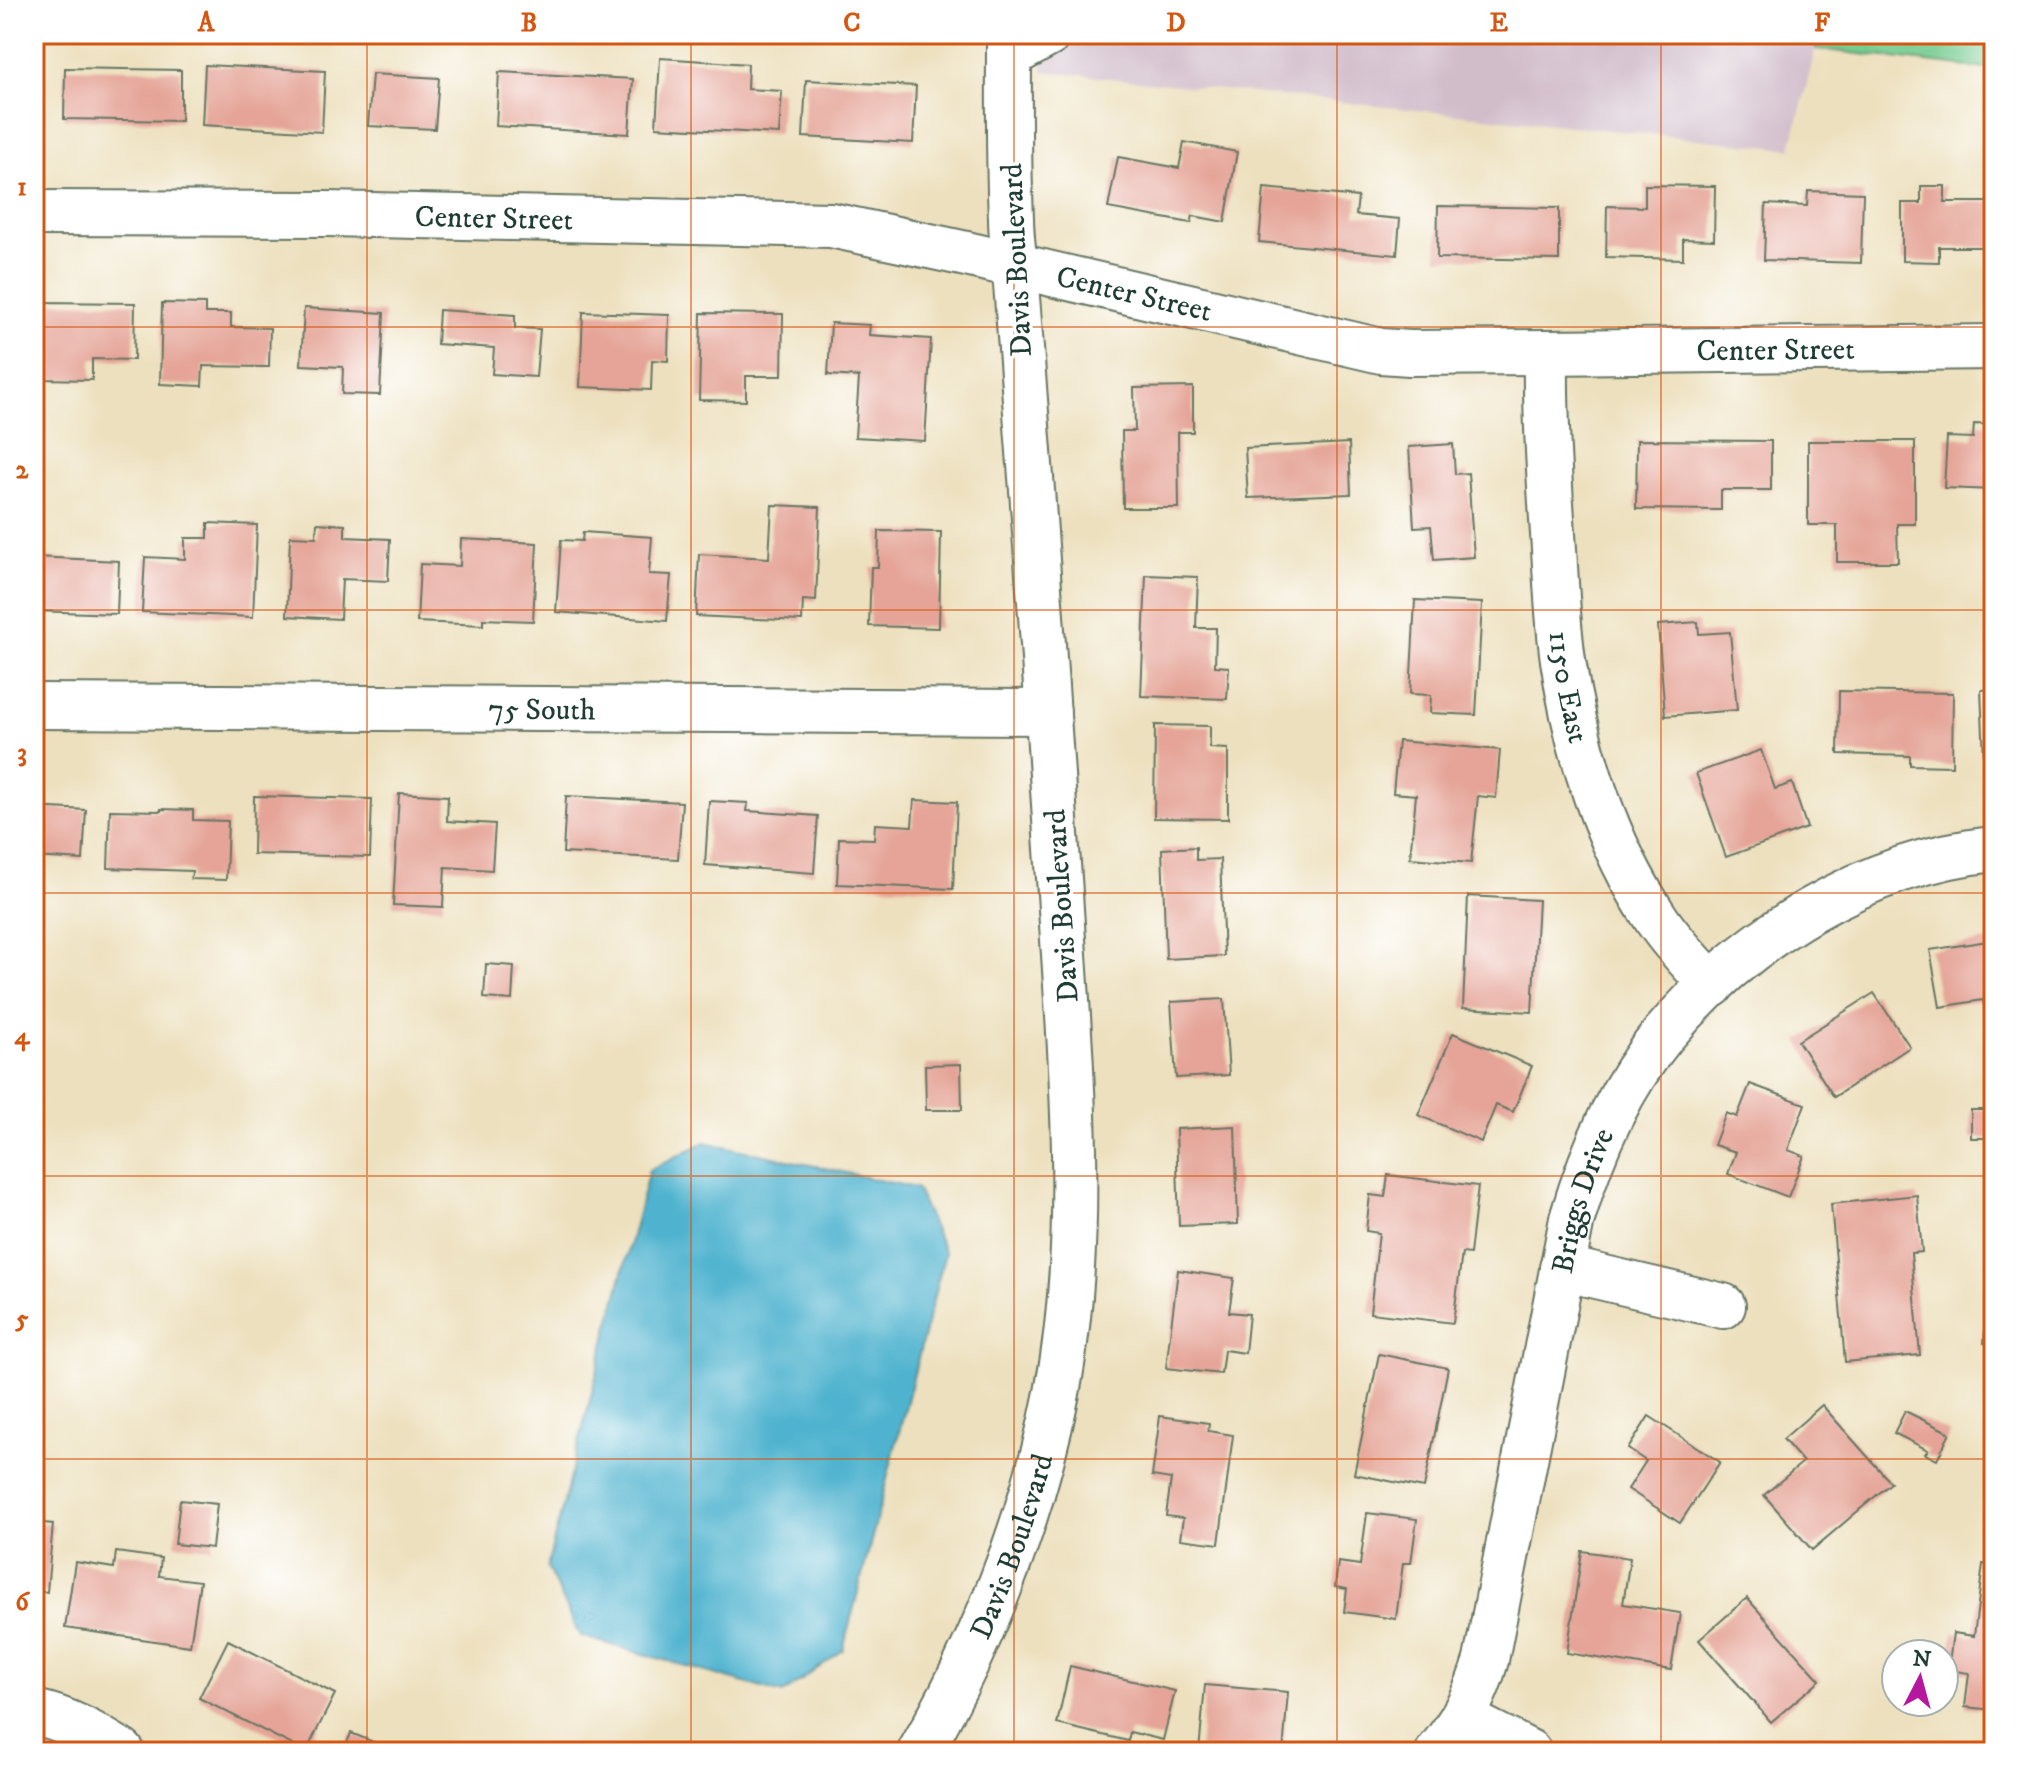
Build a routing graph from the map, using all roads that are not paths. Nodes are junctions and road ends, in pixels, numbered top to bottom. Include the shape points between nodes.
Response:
1 (1049, 34) edge
2 (1009, 45) edge
3 (34, 213) edge
4 (1015, 266) junction
5 (1994, 347) edge
6 (1546, 352) junction
7 (34, 706) edge
8 (1048, 712) junction
9 (1994, 849) edge
10 (1712, 985) junction
11 (1562, 1268) junction
12 (1723, 1306) dead end
13 (34, 1712) edge
14 (1450, 1735) edge
15 (102, 1747) edge
16 (925, 1750) edge
17 (1529, 1752) edge

1 - 2 street
2 - 4 street, Davis Boulevard
3 - 4 street, Center Street via 831,225
4 - 6 street, Center Street via 1381,351
4 - 8 street, Davis Boulevard
5 - 6 street, Center Street
6 - 10 street, 1150 East via 1558,608 1565,673 1582,749 1637,888 1658,922
7 - 8 street, 75 South
8 - 16 street, Davis Boulevard via 1072,1094 1069,1312 1041,1468 1017,1542
9 - 10 street, Briggs Drive via 1926,862 1846,892 1776,932
10 - 11 street, Briggs Drive via 1662,1036 1617,1104 1584,1178
11 - 12 street
11 - 14 street, Briggs Drive via 1486,1660 1473,1699
13 - 15 street via 71,1723
14 - 17 street

